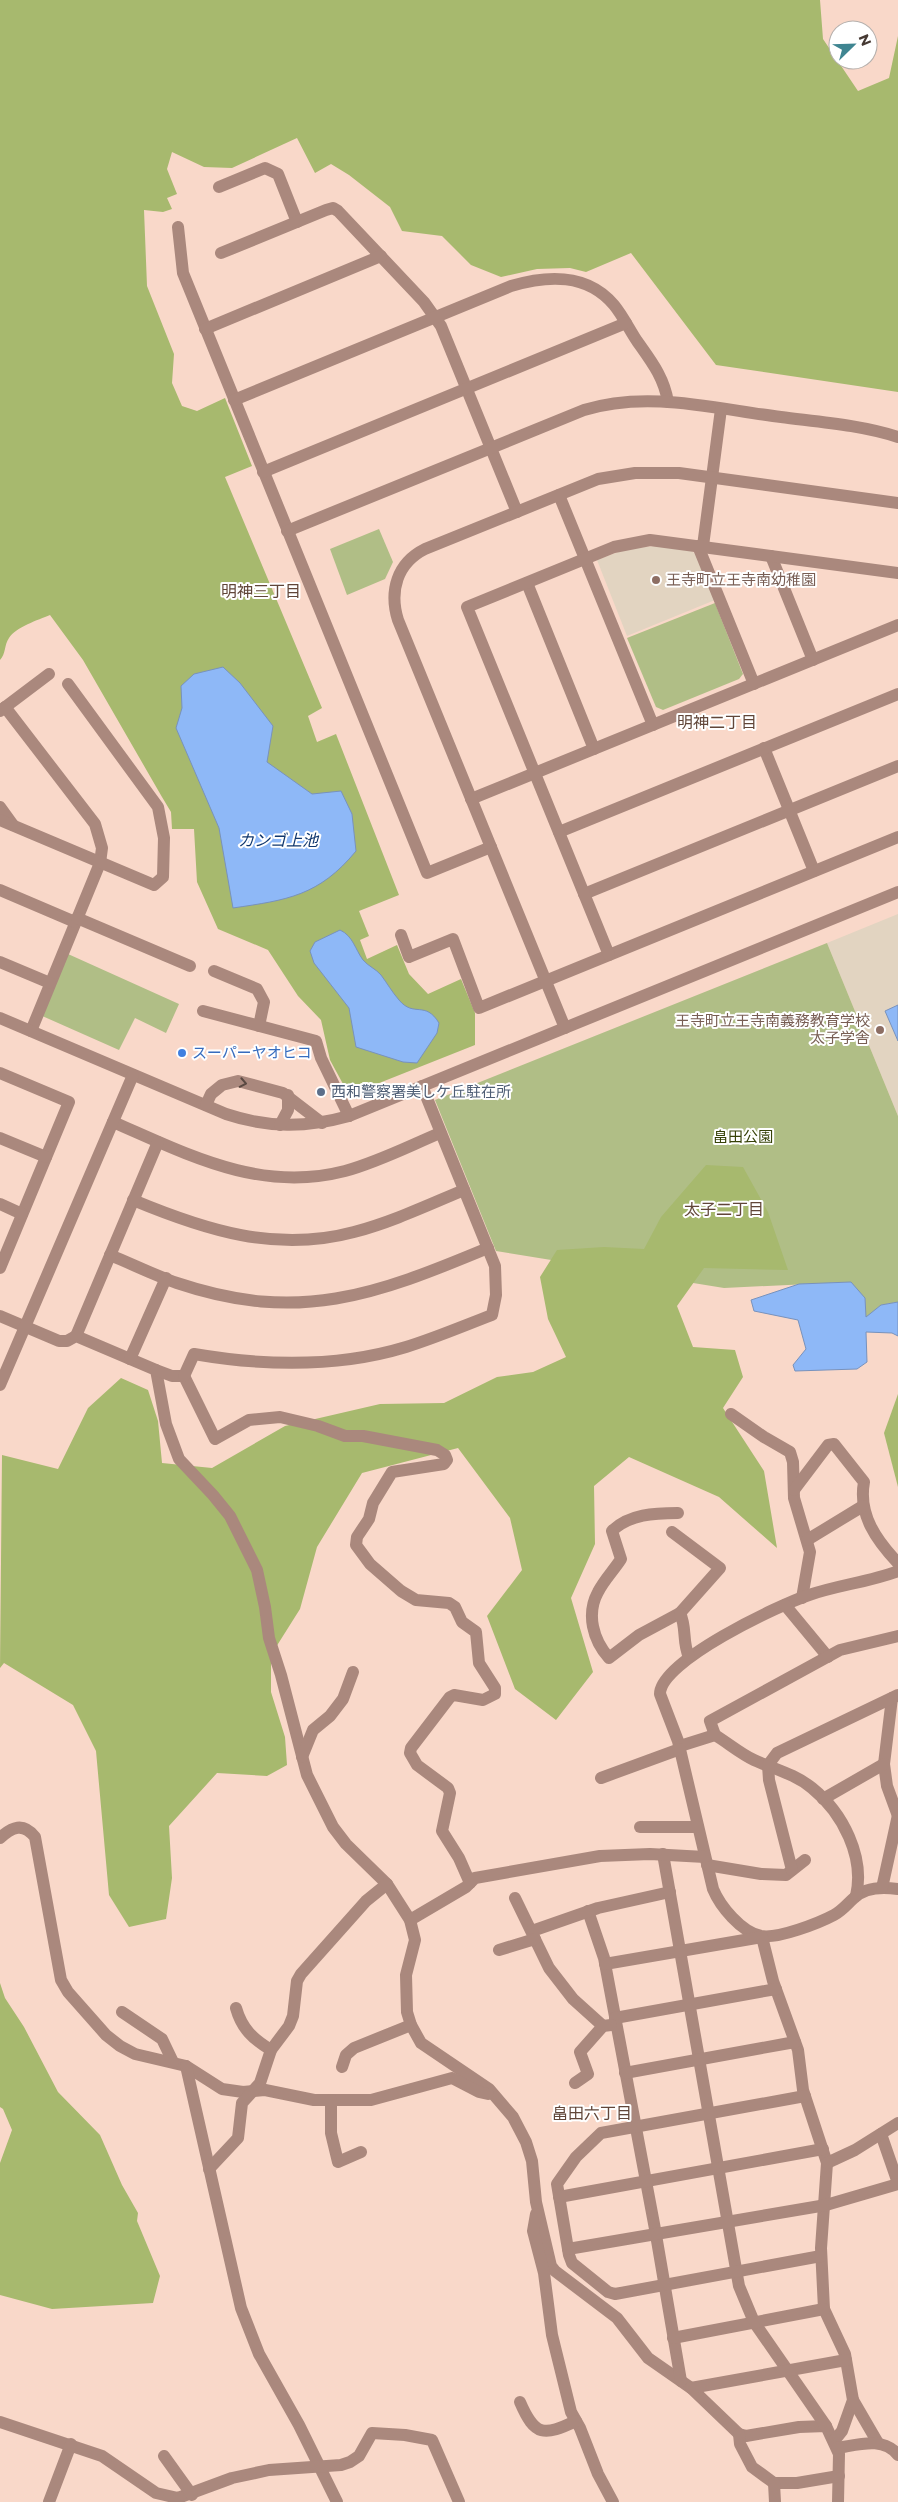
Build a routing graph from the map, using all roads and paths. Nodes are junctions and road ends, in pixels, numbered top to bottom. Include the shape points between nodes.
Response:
1 (219, 187) dead end
2 (297, 222) junction
3 (178, 226) dead end
4 (221, 253) dead end
5 (381, 256) junction
6 (435, 317) junction
7 (626, 323) junction
8 (205, 329) junction
9 (466, 389) junction
10 (234, 400) junction
11 (668, 402) junction
12 (722, 409) junction
13 (898, 437) edge
14 (490, 448) junction
15 (263, 472) junction
16 (712, 478) junction
17 (559, 495) junction
18 (898, 503) edge
19 (517, 512) junction
20 (287, 531) junction
21 (701, 546) junction
22 (771, 556) junction
23 (586, 559) junction
24 (898, 573) edge
25 (527, 583) junction
26 (898, 625) edge
27 (813, 660) junction
28 (48, 674) dead end
29 (68, 684) dead end
30 (754, 684) junction
31 (898, 694) edge
32 (2, 709) edge
33 (653, 725) junction
34 (594, 748) junction
35 (764, 748) junction
36 (898, 766) edge
37 (535, 773) junction
38 (471, 799) junction
39 (0, 807) edge
40 (789, 810) junction
41 (0, 820) edge
42 (13, 825) junction
43 (559, 832) junction
44 (898, 837) edge
45 (491, 847) junction
46 (100, 862) junction
47 (814, 871) junction
48 (0, 890) edge
49 (898, 892) edge
50 (584, 894) junction
51 (76, 920) junction
52 (401, 935) dead end
53 (609, 955) junction
54 (0, 962) edge
55 (190, 966) dead end
56 (214, 971) dead end
57 (545, 980) junction
58 (50, 983) junction
59 (203, 1011) dead end
60 (0, 1018) edge
61 (259, 1026) junction
62 (565, 1028) junction
63 (30, 1031) junction
64 (0, 1073) edge
65 (133, 1074) junction
66 (422, 1086) junction
67 (288, 1096) junction
68 (206, 1106) junction
69 (349, 1116) junction
70 (113, 1122) junction
71 (322, 1123) junction
72 (280, 1125) junction
73 (440, 1132) junction
74 (0, 1138) edge
75 (158, 1142) junction
76 (46, 1158) junction
77 (464, 1190) junction
78 (134, 1200) junction
79 (0, 1204) edge
80 (22, 1214) junction
81 (488, 1248) junction
82 (110, 1255) junction
83 (0, 1268) edge
84 (166, 1278) junction
85 (0, 1316) edge
86 (25, 1327) junction
87 (76, 1336) junction
88 (130, 1359) junction
89 (156, 1370) junction
90 (184, 1376) junction
91 (0, 1385) edge
92 (731, 1414) dead end
93 (794, 1490) junction
94 (863, 1506) junction
95 (678, 1513) dead end
96 (672, 1532) dead end
97 (807, 1540) junction
98 (898, 1563) edge
99 (898, 1571) edge
100 (802, 1598) junction
101 (786, 1605) junction
102 (680, 1613) junction
103 (898, 1636) edge
104 (689, 1656) junction
105 (828, 1657) junction
106 (353, 1672) dead end
107 (895, 1697) edge
108 (716, 1735) junction
109 (680, 1747) junction
110 (302, 1757) junction
111 (884, 1764) junction
112 (768, 1765) junction
113 (602, 1778) dead end
114 (823, 1799) junction
115 (898, 1816) edge
116 (640, 1827) dead end
117 (698, 1827) junction
118 (0, 1838) edge
119 (663, 1854) junction
120 (805, 1860) dead end
121 (706, 1861) junction
122 (792, 1870) junction
123 (470, 1883) junction
124 (387, 1884) junction
125 (882, 1888) junction
126 (898, 1889) edge
127 (670, 1892) junction
128 (856, 1896) junction
129 (515, 1898) dead end
130 (588, 1911) junction
131 (410, 1920) junction
132 (534, 1935) junction
133 (762, 1936) junction
134 (499, 1950) dead end
135 (680, 1951) junction
136 (605, 1964) junction
137 (776, 1989) junction
138 (690, 2005) junction
139 (236, 2008) dead end
140 (122, 2012) dead end
141 (616, 2021) junction
142 (411, 2026) junction
143 (603, 2026) junction
144 (795, 2042) junction
145 (271, 2050) junction
146 (699, 2059) junction
147 (173, 2062) junction
148 (186, 2066) junction
149 (342, 2067) dead end
150 (625, 2073) junction
151 (575, 2083) dead end
152 (254, 2091) junction
153 (497, 2096) junction
154 (805, 2096) junction
155 (331, 2100) junction
156 (709, 2114) junction
157 (898, 2123) edge
158 (635, 2127) junction
159 (881, 2134) junction
160 (823, 2149) junction
161 (361, 2152) dead end
162 (827, 2164) junction
163 (718, 2168) junction
164 (209, 2169) junction
165 (646, 2181) junction
166 (898, 2183) edge
167 (559, 2197) junction
168 (826, 2205) junction
169 (536, 2214) dead end
170 (728, 2222) junction
171 (656, 2234) junction
172 (568, 2249) junction
173 (821, 2256) junction
174 (736, 2272) junction
175 (664, 2285) junction
176 (824, 2309) junction
177 (754, 2322) junction
178 (673, 2338) junction
179 (846, 2360) junction
180 (787, 2370) junction
181 (686, 2385) junction
182 (854, 2400) junction
183 (520, 2402) dead end
184 (576, 2421) junction
185 (0, 2422) edge
186 (826, 2426) junction
187 (739, 2434) junction
188 (878, 2443) junction
189 (71, 2444) junction
190 (836, 2444) junction
191 (898, 2455) edge
192 (164, 2456) dead end
193 (320, 2467) junction
194 (839, 2476) junction
195 (774, 2484) junction
196 (192, 2495) junction
197 (154, 2498) edge
198 (48, 2502) edge
199 (338, 2502) edge
200 (459, 2502) edge
201 (613, 2502) edge
202 (775, 2502) edge
203 (838, 2502) edge

1 - 2 street via 265,168 278,174
2 - 4 street
2 - 5 street via 333,208
3 - 8 street via 183,273
5 - 6 street
5 - 8 street
6 - 7 street via 526,282 566,278 598,289
6 - 9 street
6 - 10 street
7 - 9 street
7 - 11 street via 656,366
8 - 10 street
9 - 14 street
9 - 15 street
10 - 15 street
11 - 12 street
11 - 14 street via 629,401 597,406
12 - 13 street via 865,429
12 - 16 street
14 - 19 street
14 - 20 street
15 - 20 street
16 - 17 street via 665,472 607,476
16 - 18 street
16 - 21 street
17 - 19 street
17 - 23 street
19 - 38 street via 418,552 401,569 395,586 394,604 398,620
20 - 45 street via 427,873
21 - 22 street
21 - 23 street via 666,541 637,542
21 - 30 street
22 - 24 street
22 - 27 street
23 - 25 street
23 - 33 street
25 - 34 street
25 - 37 street via 467,607
26 - 27 street
27 - 30 street
28 - 32 street
29 - 46 street via 153,798 163,825 163,877 154,885
30 - 33 street
31 - 35 street
32 - 46 street via 94,824 102,848
33 - 34 street
34 - 37 street
35 - 40 street
35 - 43 street
36 - 40 street
37 - 38 street
37 - 43 street
38 - 45 street
39 - 42 street
40 - 47 street
40 - 50 street
41 - 42 street
42 - 46 street
43 - 50 street
44 - 47 street
45 - 57 street
46 - 51 street
47 - 53 street
48 - 51 street
49 - 62 street
50 - 53 street
51 - 55 street
51 - 58 street
52 - 57 street via 410,957 453,939 479,1008
53 - 57 street
54 - 58 street
56 - 61 street via 256,989 264,1002
57 - 62 street
58 - 63 street
59 - 61 street
60 - 63 street
61 - 69 street via 316,1041
62 - 66 street
63 - 65 street
64 - 76 street via 69,1102
65 - 68 street
65 - 70 street
66 - 69 street
66 - 73 street
68 -> 67 street via 211,1094 231,1081
67 - 71 street
67 - 72 street via 288,1110
68 - 72 street via 242,1119
69 - 71 street
70 - 75 street
70 - 86 street
71 - 72 street
73 - 75 street via 345,1171 304,1177 240,1173
73 - 77 street
74 - 76 street
75 - 78 street
76 - 80 street
77 - 78 street via 376,1226 353,1233 308,1239 251,1237 220,1232 194,1225
77 - 81 street
78 - 82 street
79 - 80 street
80 - 83 street
81 - 84 street via 370,1293 322,1301 262,1302 204,1291
81 - 90 street via 496,1275 492,1314 406,1347 358,1358 291,1364 194,1354
82 - 84 street
82 - 87 street
84 - 88 street
85 - 86 street
86 - 87 street via 59,1341
86 - 91 street
87 - 88 street
88 - 89 street
89 - 90 street via 172,1376
89 - 110 street via 166,1424 180,1459 230,1516 257,1570 269,1638
90 - 123 street via 215,1438 250,1420 280,1417 345,1436 363,1436 437,1450 445,1455 447,1460 444,1464 392,1472 357,1537 356,1545 370,1564 401,1591 416,1600 448,1603 455,1607 462,1622 476,1632 479,1664 495,1688 495,1694 483,1700 450,1697 410,1753 417,1765 448,1788 450,1793 442,1831
92 - 93 street via 790,1452
93 - 94 street via 828,1445 834,1444 864,1482
93 - 97 street via 797,1513
94 - 97 street
94 - 98 street via 876,1537
95 - 102 street via 639,1516 612,1532 621,1559 598,1592 592,1622 594,1634 609,1658 628,1642
96 - 102 street via 720,1568
97 - 100 street via 810,1563
99 - 100 street
100 - 101 street
101 - 104 street
101 - 105 street
102 - 104 street via 686,1629 684,1641
103 - 105 street via 840,1650
104 - 109 street via 660,1687
105 - 108 street via 710,1721
106 - 110 street via 343,1699 313,1730
107 - 111 street
107 - 112 street via 777,1753
108 - 109 street
108 - 112 street via 753,1760
109 - 113 street
109 - 117 street
110 - 124 street via 307,1775 333,1827
111 - 114 street
111 - 115 street via 887,1786
112 - 114 street via 812,1787
112 - 122 street
114 - 128 street via 846,1830 853,1846 858,1884
115 - 125 street
116 - 117 street
117 - 121 street
118 - 147 street via 16,1826 35,1836 58,1970 68,1992 120,2046 135,2054
119 - 121 street
119 - 123 street via 600,1856 475,1878
119 - 127 street
120 - 122 street
121 - 122 street via 761,1874 786,1875
121 - 133 street via 718,1900 748,1930
123 - 131 street
124 - 131 street
124 - 145 street via 366,1901 301,1974 297,1981 293,2016
125 - 126 street
125 - 128 street
127 - 130 street
127 - 135 street
128 - 133 street via 832,1916 793,1930
129 - 132 street
130 - 132 street
130 - 136 street
131 - 142 street via 415,1940 406,1975 407,2012
132 - 134 street
132 - 143 street via 561,1985
133 - 135 street
133 - 137 street
135 - 136 street
135 - 138 street
136 - 141 street
137 - 138 street
137 - 144 street
138 - 141 street
138 - 146 street
139 - 145 street via 240,2022 254,2039
140 - 147 street via 162,2039
141 - 143 street
141 - 150 street
142 - 149 street via 354,2048 346,2055
142 - 153 street via 421,2042
143 - 151 street via 580,2052 588,2074
144 - 146 street
144 - 154 street
145 - 152 street
146 - 150 street
146 - 156 street
147 - 148 street
148 - 152 street via 222,2089
148 - 164 street
150 - 158 street
152 - 155 street
152 - 164 street via 242,2103 238,2138
153 - 155 street via 479,2092 452,2078 380,2099
153 - 181 street via 508,2108 526,2142 551,2266 617,2318 644,2355
154 - 156 street
154 - 160 street
155 - 161 street via 331,2133 338,2162
156 - 158 street
156 - 163 street
157 - 159 street
158 - 165 street
158 - 167 street via 601,2134 576,2157 557,2184
159 - 162 street
159 - 166 street
160 - 162 street
160 - 163 street
162 - 168 street
163 - 165 street
163 - 170 street
164 - 193 street via 238,2300 247,2326
165 - 167 street
165 - 171 street
166 - 168 street
167 - 172 street
168 - 170 street
168 - 173 street
169 - 184 street via 533,2230 544,2273 552,2335
170 - 171 street
170 - 174 street
171 - 172 street
171 - 175 street
172 - 175 street via 572,2263 608,2292 615,2294
173 - 174 street
173 - 176 street
174 - 175 street
174 - 177 street via 744,2304
175 - 178 street
176 - 177 street
176 - 179 street
177 - 178 street
177 - 180 street
178 - 181 street
179 - 180 street
179 - 182 street
180 - 181 street
180 - 186 street
181 - 187 street
182 - 188 street
182 - 190 street
183 - 184 street via 531,2424 541,2430 553,2432
184 - 201 street
185 - 189 street
186 - 187 street via 746,2436
186 - 190 street
187 - 195 street via 740,2444 752,2467
188 - 190 street
188 - 191 street via 893,2448
189 - 197 street via 102,2456
189 - 198 street
190 - 194 street
192 - 196 street
193 - 196 street via 260,2472 212,2485
193 - 199 street
193 - 200 street via 341,2465 359,2456 372,2433 432,2440
194 - 195 street
194 - 203 street
195 - 202 street
196 - 197 street

